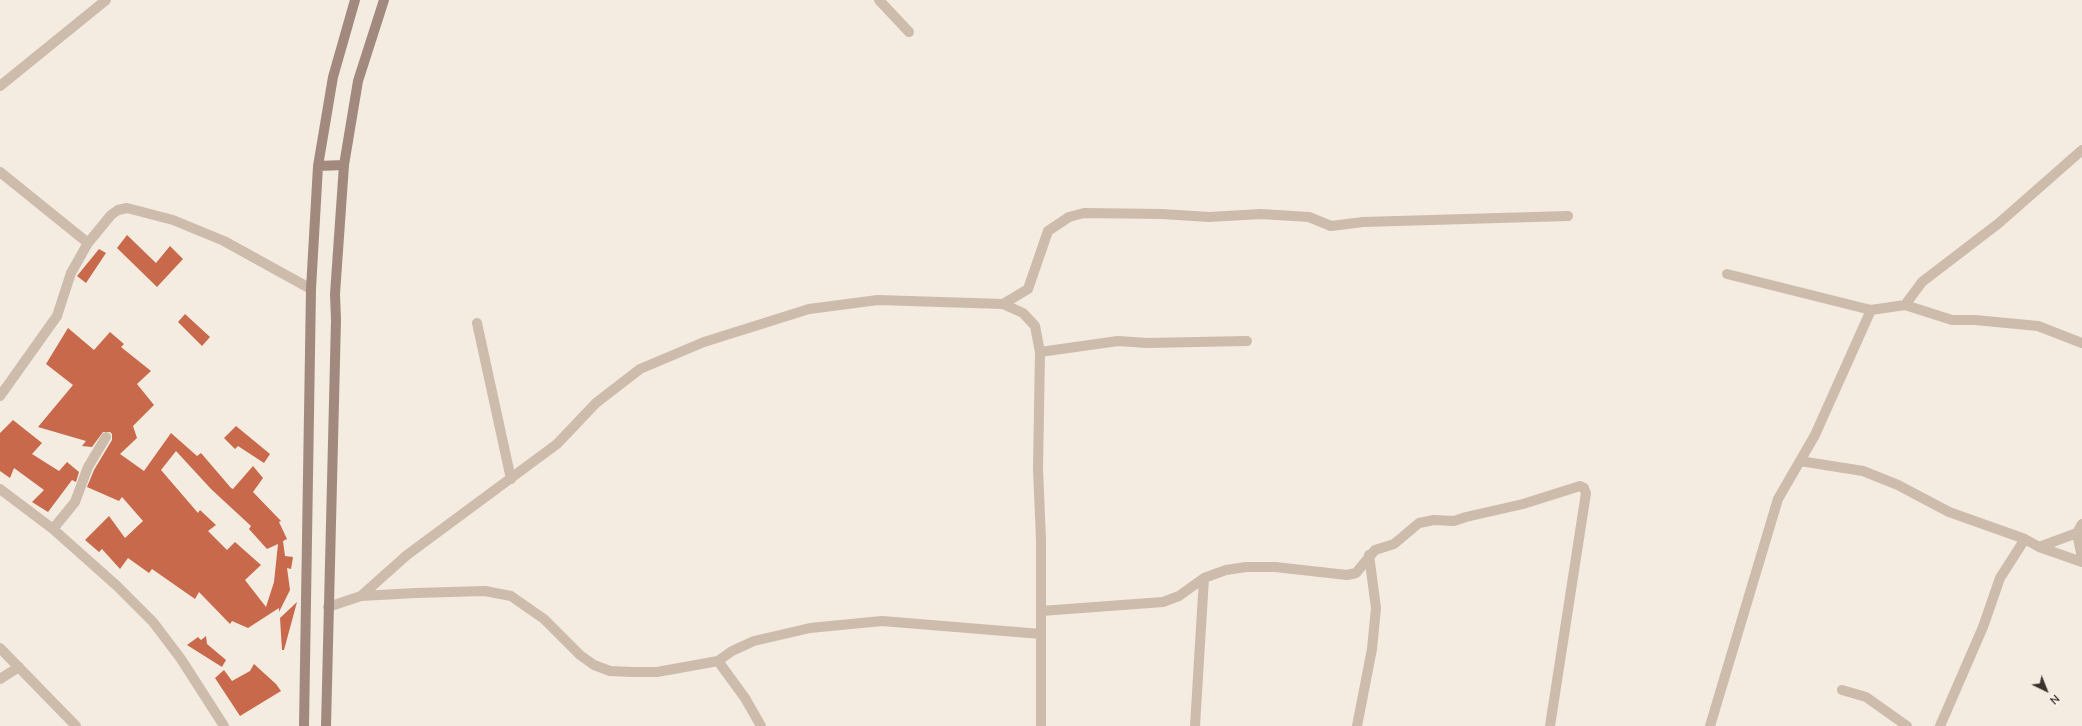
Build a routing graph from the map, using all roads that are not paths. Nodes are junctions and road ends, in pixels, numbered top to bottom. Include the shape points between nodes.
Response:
1 (106, 0) edge
2 (355, 0) edge
3 (384, 0) edge
4 (879, 0) edge
5 (909, 32) dead end
6 (0, 86) edge
7 (2082, 150) edge
8 (318, 166) junction
9 (344, 166) junction
10 (0, 172) edge
11 (1568, 216) dead end
12 (88, 243) junction
13 (1727, 274) dead end
14 (311, 289) junction
15 (1003, 304) junction
16 (1905, 306) junction
17 (1871, 310) junction
18 (477, 323) dead end
19 (1247, 341) dead end
20 (2082, 343) edge
21 (1040, 352) junction
22 (0, 396) edge
23 (106, 437) dead end
24 (1800, 461) junction
25 (512, 479) junction
26 (0, 489) edge
27 (2082, 524) edge
28 (53, 529) junction
29 (2077, 533) junction
30 (2025, 539) junction
31 (2040, 547) junction
32 (1370, 554) junction
33 (2082, 558) edge
34 (2082, 562) edge
35 (1204, 578) junction
36 (361, 596) junction
37 (328, 607) junction
38 (1041, 611) junction
39 (1041, 634) junction
40 (0, 648) edge
41 (718, 662) junction
42 (19, 667) junction
43 (0, 679) edge
44 (1842, 690) dead end
45 (76, 726) edge
46 (224, 726) edge
47 (304, 726) edge
48 (326, 726) edge
49 (761, 726) edge
50 (1041, 726) edge
51 (1196, 726) edge
52 (1357, 726) edge
53 (1550, 726) edge
54 (1710, 726) edge
55 (1907, 726) edge
56 (1940, 726) edge

1 - 6 street
2 - 8 street via 334,77
3 - 9 street via 358,81
4 - 5 street
7 - 16 street via 1999,223 1922,282
8 - 9 street
8 - 14 street
9 - 37 street via 335,294
10 - 12 street
11 - 15 street via 1363,222 1331,226 1309,217 1261,214 1209,218 1162,214 1084,213 1069,217 1048,231 1028,288
12 - 14 street via 111,215 127,208 173,220 224,241
12 - 22 street via 71,273 62,306 54,322
13 - 17 street
14 - 47 street
15 - 21 street via 1023,313 1035,326
15 - 25 street via 878,300 809,309 704,342 640,369 596,403 557,444
16 - 17 street
16 - 20 street via 1952,320 2038,326
17 - 24 street via 1815,435
18 - 25 street
19 - 21 street via 1118,341
21 - 38 street via 1038,469
23 - 28 street via 88,467 75,502
24 - 30 street via 1864,471 1898,485 1949,512
24 - 54 street via 1778,499
25 - 36 street via 407,555
26 - 28 street
27 - 29 street
28 - 46 street via 153,622 181,659
29 - 31 street
29 - 33 street
30 - 31 street
30 - 56 street via 2000,578 1983,628
31 - 34 street
32 - 35 street via 1356,573 1347,576 1282,568 1246,567 1226,570
32 - 52 street via 1376,608 1372,649
32 - 53 street via 1379,548 1394,544 1418,523 1434,520 1454,521 1523,504 1575,486 1584,488 1586,493
35 - 38 street via 1179,596 1163,602
35 - 51 street
36 - 37 street
36 - 41 street via 485,591 511,596 544,619 594,665 610,670 657,672
37 - 48 street
38 - 39 street
39 - 41 street via 882,621 810,628 754,641 732,651
39 - 50 street
40 - 42 street
41 - 49 street via 745,698
42 - 43 street
42 - 45 street
44 - 55 street via 1866,697

